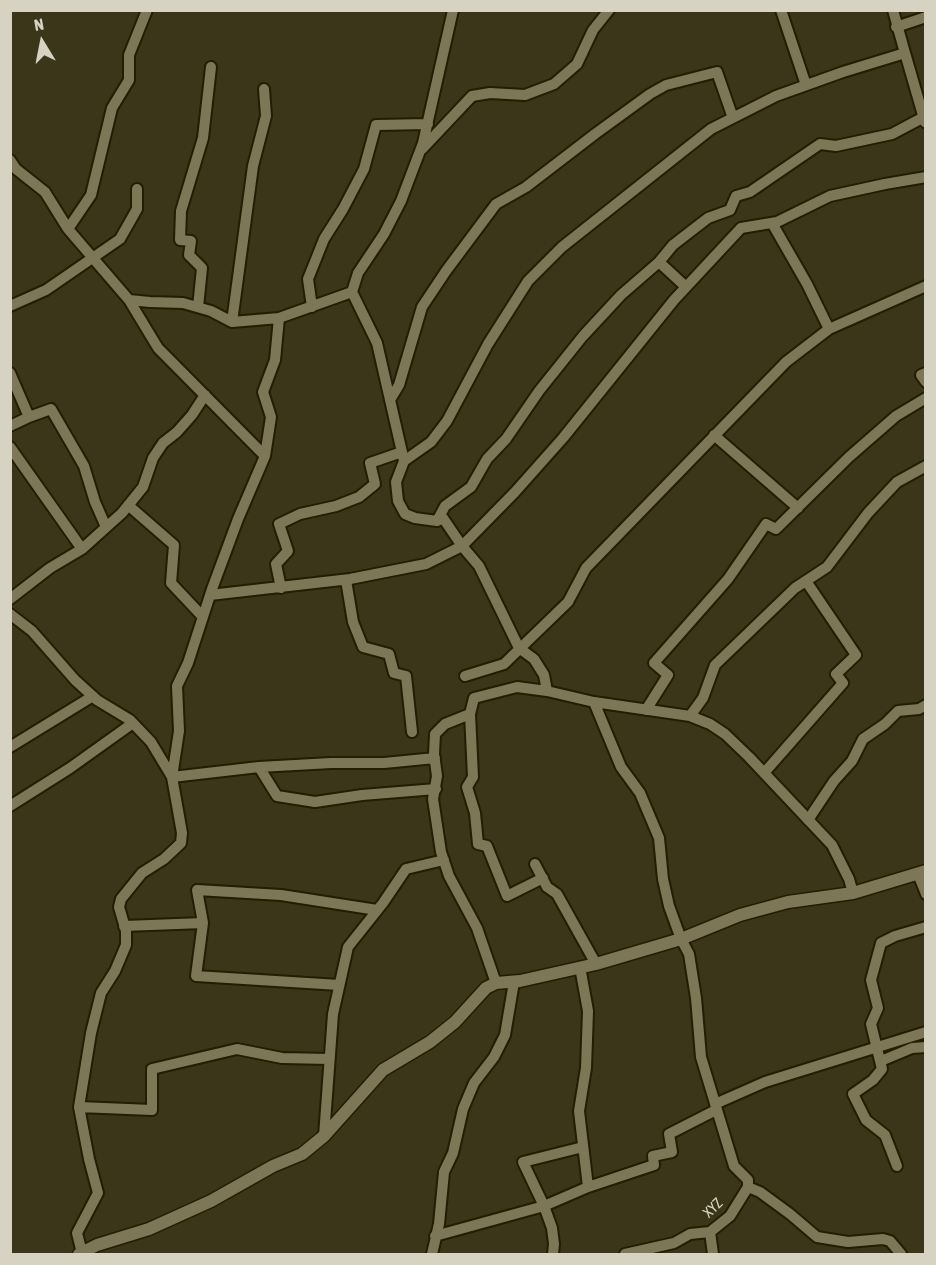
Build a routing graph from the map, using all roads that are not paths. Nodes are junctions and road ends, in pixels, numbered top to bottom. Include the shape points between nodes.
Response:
1 (147, 10) edge
2 (453, 10) edge
3 (609, 10) edge
4 (781, 10) edge
5 (892, 10) edge
6 (926, 17) edge
7 (896, 27) junction
8 (904, 53) junction
9 (211, 67) dead end
10 (806, 85) junction
11 (264, 89) dead end
12 (733, 118) junction
13 (925, 120) edge
14 (428, 124) junction
15 (420, 151) junction
16 (10, 160) edge
17 (926, 177) edge
18 (137, 189) dead end
19 (772, 223) junction
20 (68, 229) junction
21 (93, 260) junction
22 (659, 262) junction
23 (926, 286) edge
24 (687, 287) junction
25 (352, 292) junction
26 (129, 300) junction
27 (10, 306) edge
28 (312, 307) junction
29 (198, 308) junction
30 (279, 318) junction
31 (232, 321) junction
32 (829, 329) junction
33 (926, 373) edge
34 (12, 380) edge
35 (926, 382) edge
36 (205, 395) junction
37 (926, 398) edge
38 (390, 400) junction
39 (29, 417) junction
40 (10, 426) edge
41 (714, 435) junction
42 (10, 447) edge
43 (265, 456) junction
44 (403, 457) junction
45 (926, 466) edge
46 (128, 505) junction
47 (798, 508) junction
48 (437, 520) junction
49 (106, 527) junction
50 (462, 546) junction
51 (82, 549) junction
52 (346, 580) junction
53 (806, 581) junction
54 (281, 588) junction
55 (210, 595) junction
56 (10, 599) edge
57 (10, 614) edge
58 (203, 617) junction
59 (519, 648) junction
60 (465, 676) dead end
61 (547, 691) junction
62 (93, 696) junction
63 (594, 702) junction
64 (926, 705) edge
65 (646, 710) junction
66 (470, 714) junction
67 (690, 716) junction
68 (133, 723) junction
69 (412, 732) dead end
70 (10, 747) edge
71 (435, 758) junction
72 (258, 767) junction
73 (764, 773) junction
74 (172, 777) junction
75 (436, 789) junction
76 (10, 806) edge
77 (808, 820) junction
78 (444, 860) junction
79 (535, 864) dead end
80 (922, 873) edge
81 (543, 878) junction
82 (853, 893) junction
83 (926, 894) edge
84 (377, 910) junction
85 (202, 923) junction
86 (124, 926) junction
87 (926, 927) edge
88 (681, 939) junction
89 (596, 964) junction
90 (580, 967) junction
91 (514, 982) junction
92 (496, 983) junction
93 (339, 986) junction
94 (926, 1032) edge
95 (926, 1047) edge
96 (877, 1048) junction
97 (328, 1059) junction
98 (881, 1062) junction
99 (80, 1107) junction
100 (715, 1107) junction
101 (324, 1136) junction
102 (583, 1147) junction
103 (897, 1166) dead end
104 (588, 1187) junction
105 (748, 1187) junction
106 (544, 1206) junction
107 (710, 1232) junction
108 (435, 1236) junction
109 (80, 1254) edge
110 (432, 1254) edge
111 (553, 1254) edge
112 (625, 1254) edge
113 (713, 1254) edge
114 (901, 1254) edge

1 - 20 street via 129,55 129,80 112,108 91,195
2 - 14 street
3 - 15 street via 593,30 577,64 554,84 525,95 472,96
4 - 10 street
5 - 7 street
6 - 7 street
7 - 8 street
8 - 10 street
8 - 13 street
9 - 29 street via 203,138 181,211 180,240 191,242 189,255 202,268
10 - 12 street
11 - 31 street via 266,116 253,166
12 - 38 street via 717,72 666,86 526,187 496,204 422,308 399,385
12 - 44 street via 711,129 639,185 528,281 488,344 447,421 431,441
13 - 22 street via 892,134 836,146 819,144 750,192 736,196 730,210 708,218 673,245
14 - 15 street
14 - 28 street via 376,126 364,169 324,239 308,279
15 - 25 street via 401,201 358,273
16 - 20 street via 45,192
17 - 19 street via 830,196
18 - 21 street via 137,209 120,240
19 - 24 street via 741,228
19 - 32 street
20 - 21 street
21 - 26 street
21 - 27 street via 46,290
22 - 24 street
22 - 48 street via 583,336 487,459 471,488 445,506
23 - 32 street
24 - 50 street via 563,438
25 - 28 street
25 - 38 street via 377,343
26 - 29 street via 183,303
26 - 36 street via 158,348
28 - 30 street
29 - 31 street
30 - 31 street
30 - 43 street via 275,360 263,392 271,417
32 - 41 street via 786,362
33 - 35 street via 921,375
34 - 39 street
36 - 43 street
36 - 46 street via 192,415 163,443 143,487
37 - 47 street via 896,416
38 - 44 street
39 - 40 street
39 - 49 street via 51,409 84,466
41 - 47 street
41 - 59 street via 586,568 568,602
42 - 51 street
43 - 55 street
44 - 48 street via 396,482 398,501 405,514
44 - 54 street via 370,463 375,484 359,497 279,524 288,551 276,564
45 - 53 street via 897,482 827,567
46 - 49 street
46 - 58 street via 174,545 171,584
47 - 65 street via 776,529 766,524 728,579 654,663 668,675
48 - 50 street via 443,518
49 - 51 street
50 - 52 street via 426,564
50 - 59 street via 479,566
51 - 56 street
52 - 54 street
52 - 69 street via 353,622 363,647 389,654 394,674 406,676
53 - 67 street via 715,665 703,698
53 - 73 street via 856,655 836,674 843,683
54 - 55 street
55 - 58 street
57 - 62 street via 32,631
58 - 74 street via 177,686 179,731
59 - 60 street via 504,664
59 - 61 street via 534,659 544,675
61 - 63 street
61 - 66 street via 517,687 474,698
62 - 68 street
62 - 70 street
63 - 65 street
63 - 88 street via 621,767 640,793 659,838 663,879
64 - 77 street via 898,711 863,739 852,761
65 - 67 street
66 - 71 street via 445,724 435,734
66 - 81 street via 473,777 467,787 478,844 487,846 507,896
67 - 73 street via 725,734
68 - 74 street via 151,742
68 - 76 street
71 - 72 street
71 - 75 street
72 - 74 street
72 - 75 street via 277,796 315,802
73 - 77 street
74 - 86 street via 181,843 142,873 121,899 118,907
75 - 78 street via 433,799
77 - 82 street via 832,845
78 - 84 street via 406,869
78 - 92 street via 477,928
79 - 81 street
80 - 82 street
80 - 83 street
81 - 89 street via 557,894
82 - 88 street via 779,904
84 - 85 street via 281,895 197,890
84 - 93 street via 348,947
85 - 86 street
85 - 93 street via 195,976
86 - 99 street via 126,945 101,993 91,1033
87 - 96 street via 881,943 871,980 878,1008 871,1024
88 - 89 street
88 - 100 street via 690,954 700,1057
89 - 90 street
90 - 91 street
90 - 102 street via 588,1011 586,1068 579,1111
91 - 92 street
91 - 108 street via 505,1035 463,1108 453,1153 444,1172
92 - 101 street via 430,1042 383,1070
93 - 97 street
94 - 96 street
95 - 98 street via 912,1048
96 - 98 street
96 - 100 street via 765,1082
97 - 99 street via 282,1058 237,1049 152,1070 152,1110
97 - 101 street
98 - 103 street via 882,1069 873,1080 853,1094 866,1120 885,1135
99 - 109 street via 98,1193 77,1233
100 - 104 street via 669,1134 672,1152 652,1156 654,1165
100 - 105 street via 734,1166 748,1180
101 - 109 street via 302,1154 211,1201
102 - 104 street
102 - 106 street via 523,1162
104 - 106 street
105 - 107 street, XYZ via 730,1216
105 - 114 street via 818,1237 848,1242 883,1239
106 - 108 street
106 - 111 street via 552,1228
107 - 112 street via 690,1234 674,1243
107 - 113 street, XYZ
108 - 110 street

